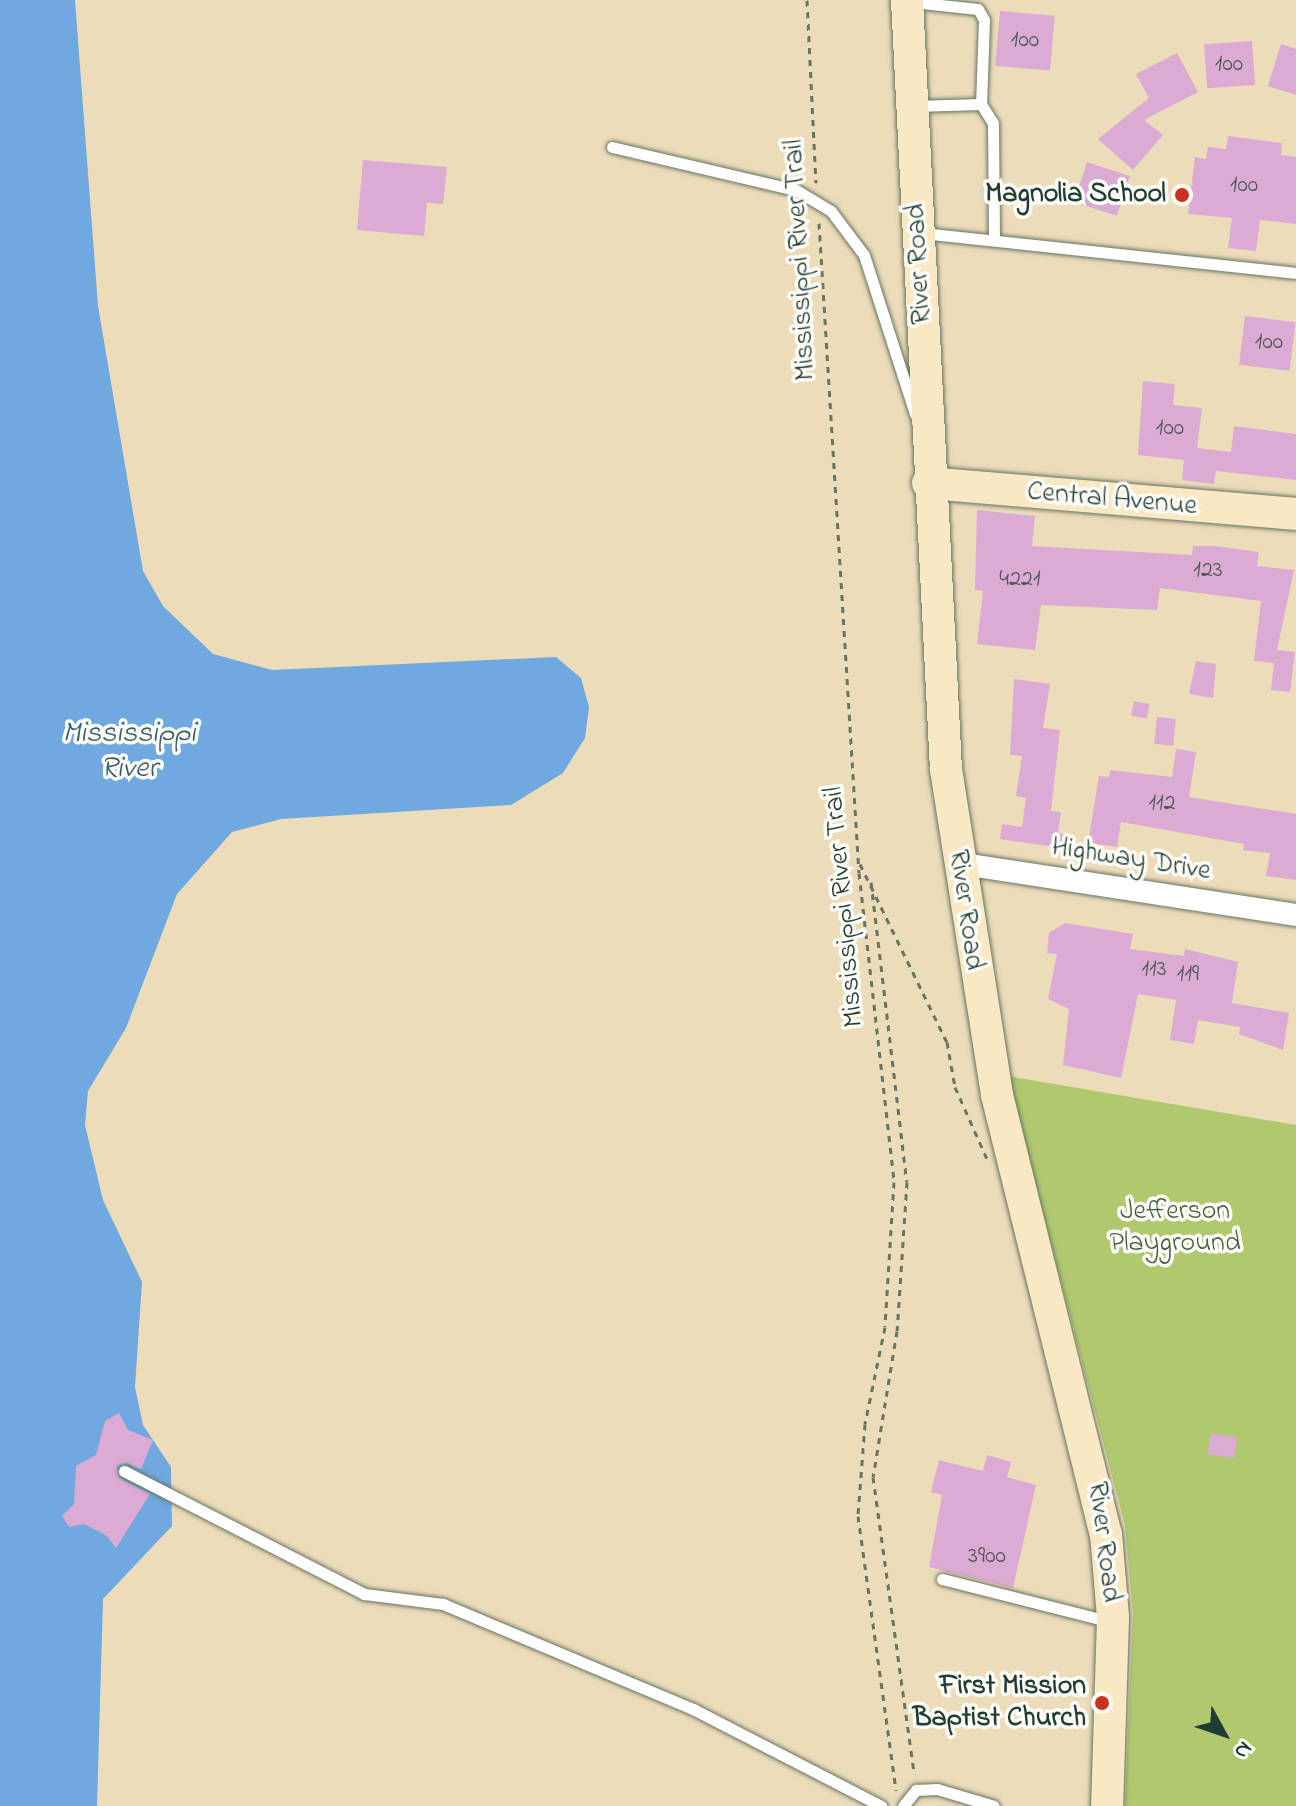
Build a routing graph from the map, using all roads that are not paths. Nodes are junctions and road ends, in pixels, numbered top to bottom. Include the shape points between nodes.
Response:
1 (907, 0) edge
2 (981, 104) junction
3 (912, 106) junction
4 (612, 147) dead end
5 (918, 233) junction
6 (994, 238) junction
7 (1296, 273) edge
8 (928, 468) junction
9 (1296, 514) edge
10 (957, 863) junction
11 (1296, 915) edge
12 (124, 1471) dead end
13 (942, 1579) dead end
14 (1113, 1622) junction
15 (881, 1806) edge
16 (900, 1806) edge
17 (994, 1806) edge
18 (1107, 1806) edge

1 - 2 lane via 978,9 984,20
1 - 3 main road, River Road
2 - 3 lane
2 - 6 lane via 993,123
3 - 5 main road, River Road
4 - 8 lane via 796,190 818,202 864,255
5 - 6 lane
5 - 8 main road, River Road
6 - 7 lane
8 - 9 main road, Central Avenue
8 - 10 main road, River Road
10 - 11 street, Highway Drive
10 - 14 main road, River Road via 977,991 1020,1183 1089,1449
12 - 15 lane via 364,1594 443,1604 693,1709
13 - 14 lane
14 - 18 main road, River Road
16 - 17 lane via 916,1790 972,1796

